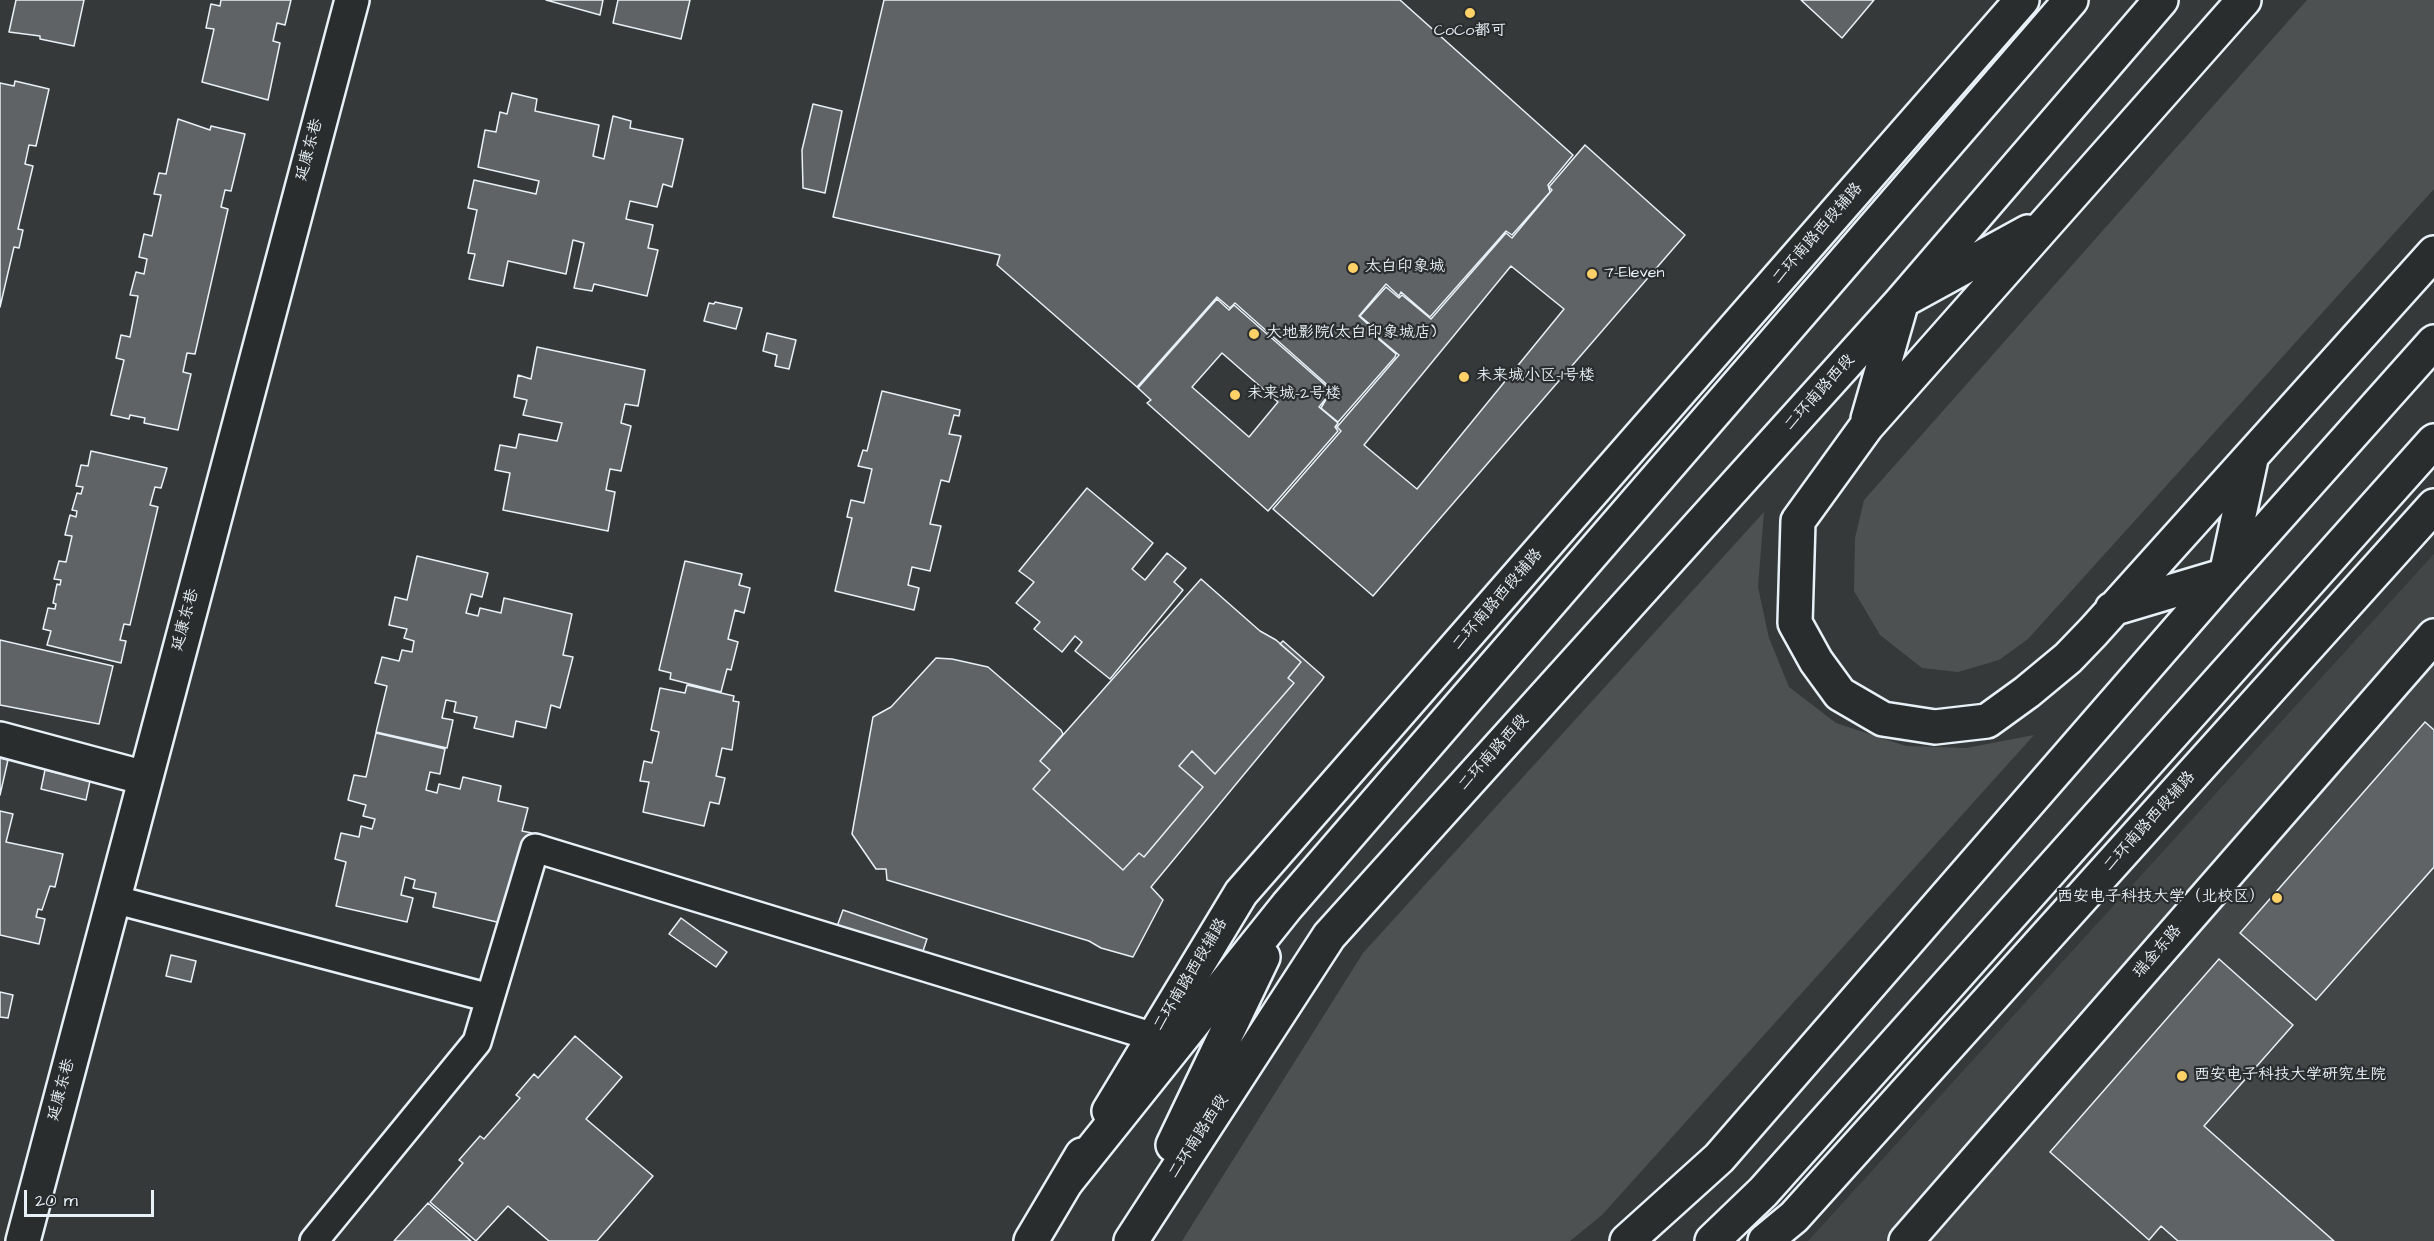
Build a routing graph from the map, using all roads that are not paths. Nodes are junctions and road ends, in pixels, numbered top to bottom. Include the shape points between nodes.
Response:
1 (352, 0) edge
2 (2022, 0) edge
3 (2071, 0) edge
4 (2161, 0) edge
5 (2244, 0) edge
6 (2048, 221) junction
7 (2434, 253) edge
8 (1902, 301) junction
9 (2434, 342) edge
10 (1866, 427) junction
11 (2434, 441) edge
12 (2252, 456) junction
13 (2434, 506) edge
14 (2226, 575) junction
15 (2112, 609) junction
16 (2431, 646) edge
17 (0, 739) edge
18 (145, 778) junction
19 (113, 898) junction
20 (1287, 906) junction
21 (490, 998) junction
22 (1154, 1037) junction
23 (1066, 1181) junction
24 (1764, 1192) junction
25 (23, 1241) edge
26 (314, 1241) edge
27 (1030, 1241) edge
28 (1127, 1241) edge
29 (1131, 1241) edge
30 (1627, 1241) edge
31 (1694, 1241) edge
32 (1712, 1241) edge
33 (1765, 1241) edge
34 (1906, 1241) edge

1 - 18 main road, 延康东巷
2 - 22 main road, 二环南路西段辅路 via 1241,893
3 - 20 main road
4 - 8 main road, 二环南路西段
5 - 6 main road
6 - 8 main road
6 - 10 main road
7 - 12 main road
8 - 10 main road
8 - 29 main road, 二环南路西段 via 1329,936
9 - 14 main road
10 - 15 main road via 1798,521 1795,623 1840,694 1883,719 1935,727 1987,721 2068,658
11 - 24 main road
12 - 14 main road
12 - 15 main road
13 - 33 main road, 二环南路西段辅路 via 1794,1217
14 - 15 main road
14 - 30 main road via 1719,1158
16 - 34 main road, 瑞金东路
17 - 18 main road
18 - 19 main road, 延康东巷
19 - 21 lane
19 - 25 main road, 延康东巷
20 - 23 main road
20 - 28 main road
21 - 22 lane via 535,848
21 - 26 lane via 477,1042
22 - 23 main road, 二环南路西段辅路
23 - 27 main road, 二环南路西段辅路
24 - 31 main road
24 - 32 main road

